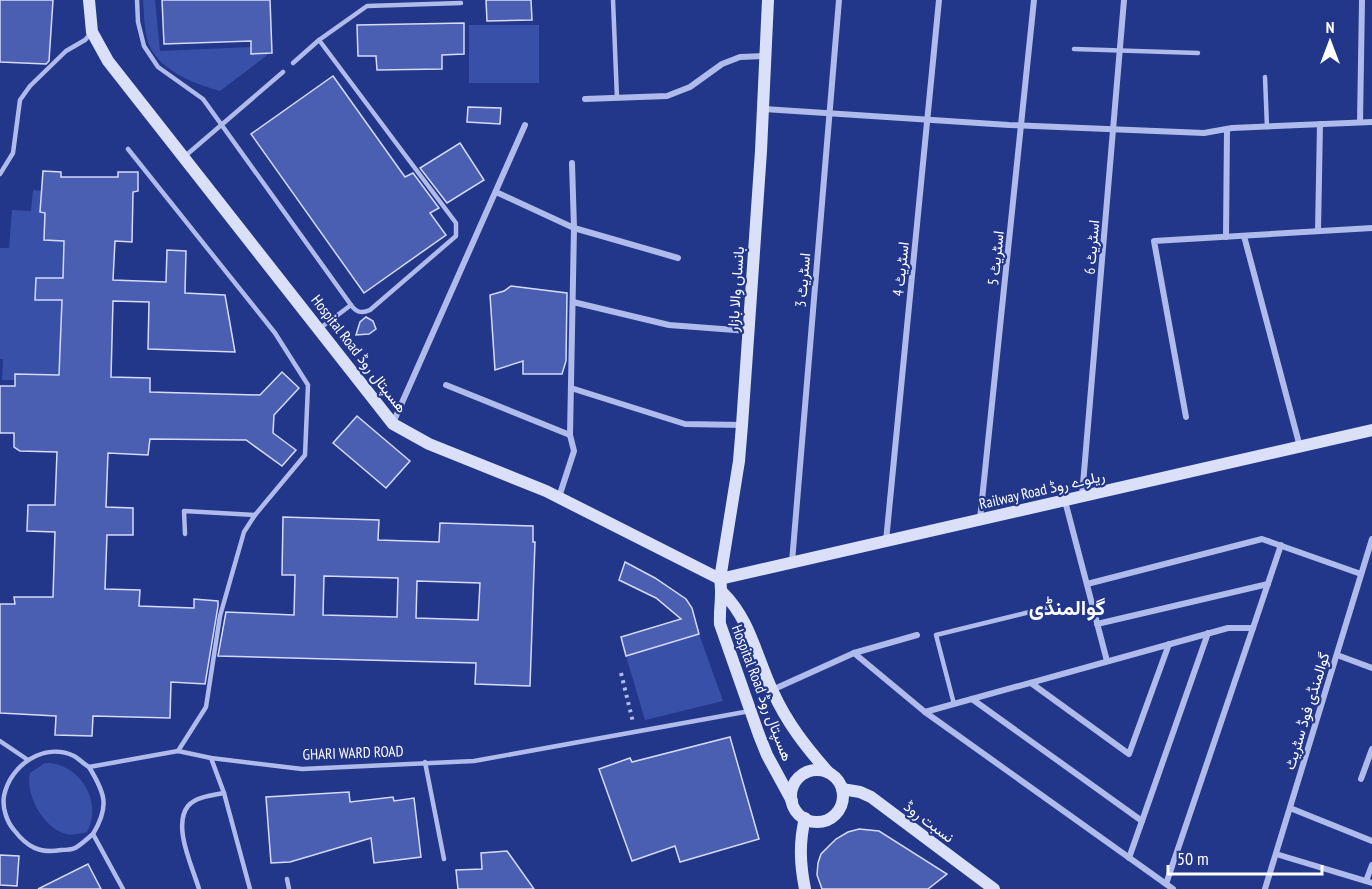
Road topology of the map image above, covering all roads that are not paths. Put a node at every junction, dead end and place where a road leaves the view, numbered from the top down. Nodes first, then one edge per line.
1 (89, 0) edge
2 (137, 0) edge
3 (613, 0) edge
4 (768, 0) edge
5 (839, 0) edge
6 (939, 0) edge
7 (1034, 0) edge
8 (1124, 0) edge
9 (1362, 0) edge
10 (462, 3) dead end
11 (92, 32) junction
12 (319, 40) junction
13 (1074, 49) dead end
14 (1120, 51) junction
15 (1198, 53) dead end
16 (765, 56) junction
17 (293, 63) dead end
18 (283, 72) dead end
19 (1265, 77) dead end
20 (616, 98) junction
21 (585, 99) dead end
22 (764, 109) junction
23 (828, 113) junction
24 (928, 120) junction
25 (1360, 122) junction
26 (1372, 123) edge
27 (1320, 124) junction
28 (221, 125) junction
29 (525, 125) dead end
30 (1022, 126) junction
31 (1267, 126) junction
32 (1114, 129) junction
33 (1227, 129) junction
34 (128, 149) dead end
35 (182, 159) junction
36 (572, 163) dead end
37 (0, 174) edge
38 (496, 192) junction
39 (574, 228) junction
40 (1372, 228) edge
41 (1318, 231) junction
42 (1244, 236) junction
43 (1226, 237) junction
44 (678, 258) dead end
45 (573, 302) junction
46 (351, 305) junction
47 (319, 329) junction
48 (748, 331) junction
49 (446, 385) dead end
50 (571, 388) junction
51 (1186, 417) dead end
52 (393, 424) junction
53 (742, 425) junction
54 (1372, 430) edge
55 (570, 435) junction
56 (1300, 447) junction
57 (1082, 496) junction
58 (559, 497) junction
59 (1065, 500) junction
60 (255, 515) junction
61 (980, 519) junction
62 (185, 534) dead end
63 (1372, 539) edge
64 (886, 541) junction
65 (1281, 546) junction
66 (792, 562) junction
67 (1361, 574) junction
68 (720, 579) junction
69 (1086, 584) junction
70 (1268, 584) junction
71 (723, 593) junction
72 (1050, 607) dead end
73 (1096, 624) junction
74 (1253, 628) junction
75 (1208, 633) junction
76 (917, 635) dead end
77 (1169, 645) junction
78 (854, 653) junction
79 (1337, 655) junction
80 (1107, 661) junction
81 (1372, 668) edge
82 (1031, 683) junction
83 (771, 690) junction
84 (972, 699) junction
85 (954, 704) junction
86 (750, 711) junction
87 (925, 712) junction
88 (0, 741) edge
89 (1372, 749) edge
90 (178, 751) junction
91 (211, 758) junction
92 (28, 760) junction
93 (425, 762) junction
94 (89, 767) junction
95 (828, 772) junction
96 (1361, 779) dead end
97 (842, 789) junction
98 (224, 793) junction
99 (792, 801) junction
100 (1290, 808) junction
101 (805, 818) junction
102 (1142, 821) junction
103 (93, 834) junction
104 (1372, 841) edge
105 (1276, 854) junction
106 (1129, 858) junction
107 (444, 859) dead end
108 (1372, 865) edge
109 (287, 879) dead end
110 (1369, 882) edge
111 (1166, 884) junction
112 (985, 887) edge
113 (123, 889) edge
114 (200, 889) edge
115 (250, 889) edge
116 (289, 889) edge
117 (805, 889) edge
118 (1173, 889) edge
119 (1265, 889) edge

1 - 11 main road, Hospital Road ھسپتال روڈ
2 - 28 lane
3 - 20 lane
4 - 16 main road, بانساں والا بازار
5 - 23 street, اسٹریٹ 3
6 - 24 street, اسٹریٹ 4
7 - 30 street, اسٹریٹ 5
8 - 14 street, اسٹریٹ 6
9 - 25 street
10 - 12 lane
11 - 35 main road, Hospital Road ھسپتال روڈ
11 - 37 lane
12 - 17 lane
12 - 46 lane
13 - 14 lane
14 - 15 lane
14 - 32 street, اسٹریٹ 6
16 - 20 street
16 - 22 main road, بانساں والا بازار
18 - 28 lane
19 - 31 lane
20 - 21 street
22 - 23 street
22 - 48 main road, بانساں والا بازار
23 - 24 street
23 - 66 street, اسٹریٹ 3
24 - 30 street
24 - 64 street, اسٹریٹ 4
25 - 26 street
25 - 27 street
27 - 31 street
27 - 41 street
28 - 35 lane
28 - 46 lane
29 - 38 street
30 - 32 street
30 - 61 street, اسٹریٹ 5
31 - 33 street
32 - 33 street
32 - 57 street, اسٹریٹ 6
33 - 43 street
34 - 60 lane
35 - 47 main road, Hospital Road ھسپتال روڈ
36 - 39 street
38 - 39 street
38 - 52 street
39 - 44 street
39 - 45 street
40 - 41 street
41 - 42 street
42 - 43 street
42 - 56 street
43 - 51 street
45 - 48 street
45 - 50 street
46 - 47 lane
47 - 52 main road, Hospital Road ھسپتال روڈ
48 - 53 main road, بانساں والا بازار
49 - 55 street
50 - 53 street
50 - 55 street
52 - 58 main road, Hospital Road ھسپتال روڈ
53 - 68 main road, بانساں والا بازار
54 - 56 main road, Railway Road ریلوے روڈ
55 - 58 street
56 - 57 main road, Railway Road ریلوے روڈ
57 - 59 main road, Railway Road ریلوے روڈ
58 - 68 main road, Hospital Road ھسپتال روڈ
59 - 61 main road, Railway Road ریلوے روڈ
59 - 69 street
60 - 62 lane
60 - 90 lane
61 - 64 main road, Railway Road ریلوے روڈ
63 - 67 street, گوالمنڈی فوڈ سٹریٹ
64 - 66 main road, Railway Road ریلوے روڈ
65 - 67 street
65 - 69 street
65 - 70 street
66 - 68 main road, Railway Road ریلوے روڈ
67 - 79 street, گوالمنڈی فوڈ سٹریٹ
68 - 71 main road, Hospital Road ھسپتال روڈ
69 - 73 street
70 - 73 street
70 - 74 street
71 - 83 main road, Hospital Road ھسپتال روڈ
71 - 86 main road, Hospital Road ھسپتال روڈ
72 - 85 lane
73 - 80 street
74 - 75 street
74 - 111 street
75 - 77 street
75 - 102 street
76 - 78 street
77 - 80 street
77 - 82 street
78 - 83 street
78 - 87 street
79 - 81 street
79 - 100 street, گوالمنڈی فوڈ سٹریٹ
80 - 82 street
82 - 84 street
83 - 95 main road, Hospital Road ھسپتال روڈ
84 - 85 street
84 - 102 street
85 - 87 street
86 - 93 lane, GHARI WARD ROAD
86 - 99 main road, Hospital Road ھسپتال روڈ
87 - 106 street
88 - 92 lane
89 - 96 street
90 - 91 lane, GHARI WARD ROAD
90 - 94 lane, GHARI WARD ROAD
91 - 93 lane, GHARI WARD ROAD
91 - 98 lane
92 - 94 lane
92 - 103 lane
93 - 107 lane
94 - 103 lane
95 - 97 main road
95 - 99 main road
97 - 101 main road
97 - 112 main road, نسبت روڈ
98 - 114 lane
98 - 115 lane
99 - 101 main road
100 - 104 street
100 - 105 street, گوالمنڈی فوڈ سٹریٹ
101 - 117 main road
102 - 106 street
103 - 113 lane
105 - 110 street
105 - 119 street, گوالمنڈی فوڈ سٹریٹ
106 - 111 street
108 - 110 street
109 - 116 lane
111 - 118 street

